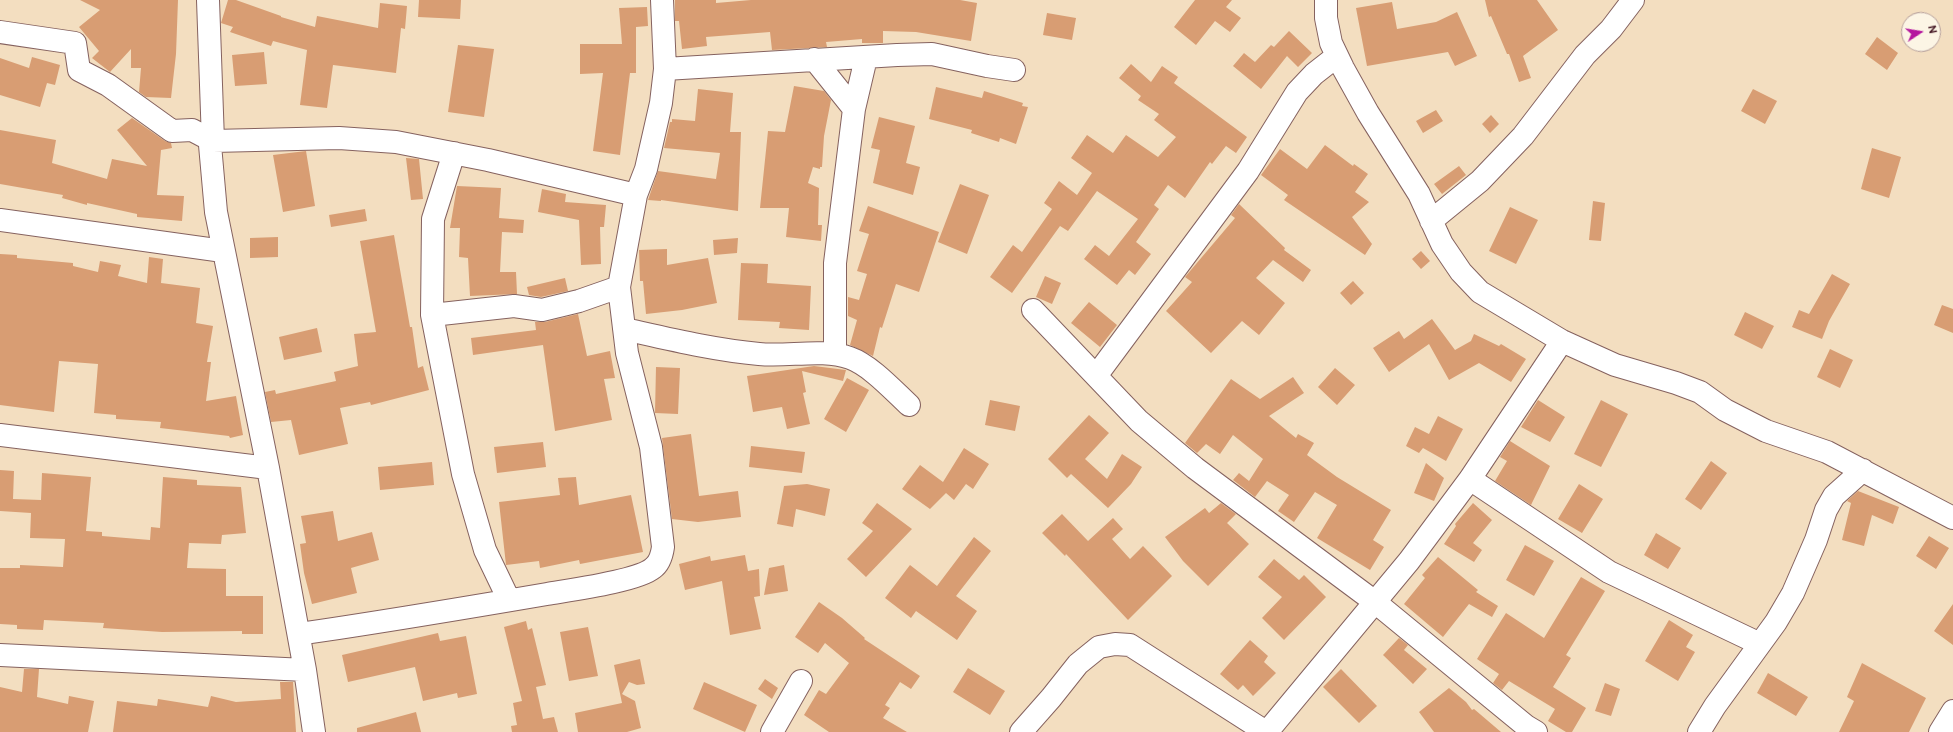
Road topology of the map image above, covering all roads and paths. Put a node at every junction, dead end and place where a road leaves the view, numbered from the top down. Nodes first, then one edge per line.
1 (208, 0) edge
2 (662, 0) edge
3 (1326, 0) edge
4 (1633, 0) edge
5 (0, 32) edge
6 (1337, 56) junction
7 (866, 58) junction
8 (814, 59) junction
9 (665, 69) junction
10 (1014, 70) dead end
11 (854, 110) junction
12 (213, 141) junction
13 (454, 154) junction
14 (636, 195) junction
15 (0, 220) edge
16 (1431, 221) junction
17 (223, 251) junction
18 (619, 286) junction
19 (1033, 310) dead end
20 (432, 315) junction
21 (624, 329) junction
22 (1562, 341) junction
23 (834, 353) junction
24 (1096, 376) junction
25 (909, 405) dead end
26 (0, 435) edge
27 (268, 468) junction
28 (1863, 470) junction
29 (1470, 479) junction
30 (1953, 518) edge
31 (508, 600) junction
32 (1375, 602) junction
33 (299, 634) junction
34 (1760, 644) junction
35 (0, 655) edge
36 (305, 670) junction
37 (801, 682) dead end
38 (1953, 711) edge
39 (314, 732) edge
40 (772, 732) edge
41 (1021, 732) edge
42 (1267, 732) edge
43 (1536, 732) edge
44 (1699, 732) edge
45 (1940, 732) edge

1 - 12 street
2 - 9 street
3 - 6 street
4 - 16 street
5 - 12 street
6 - 16 street
6 - 24 street
7 - 8 street
7 - 10 street
7 - 11 street
8 - 9 street
8 - 11 street
9 - 14 street
11 - 23 street
12 - 13 street
12 - 17 street
13 - 14 street
13 - 20 street
14 - 18 street
15 - 17 street
16 - 22 street
17 - 27 street
18 - 20 street
18 - 21 street
19 - 24 street
20 - 31 street
21 - 23 street
21 - 31 street
22 - 28 street
22 - 29 street
23 - 25 street
24 - 32 street
26 - 27 street
27 - 33 street
28 - 30 street
28 - 34 street
29 - 32 street
29 - 34 street
31 - 33 street
32 - 42 street
32 - 43 street
33 - 36 street
34 - 44 street
35 - 36 street
36 - 39 street
37 - 40 street
38 - 45 street
41 - 42 street

